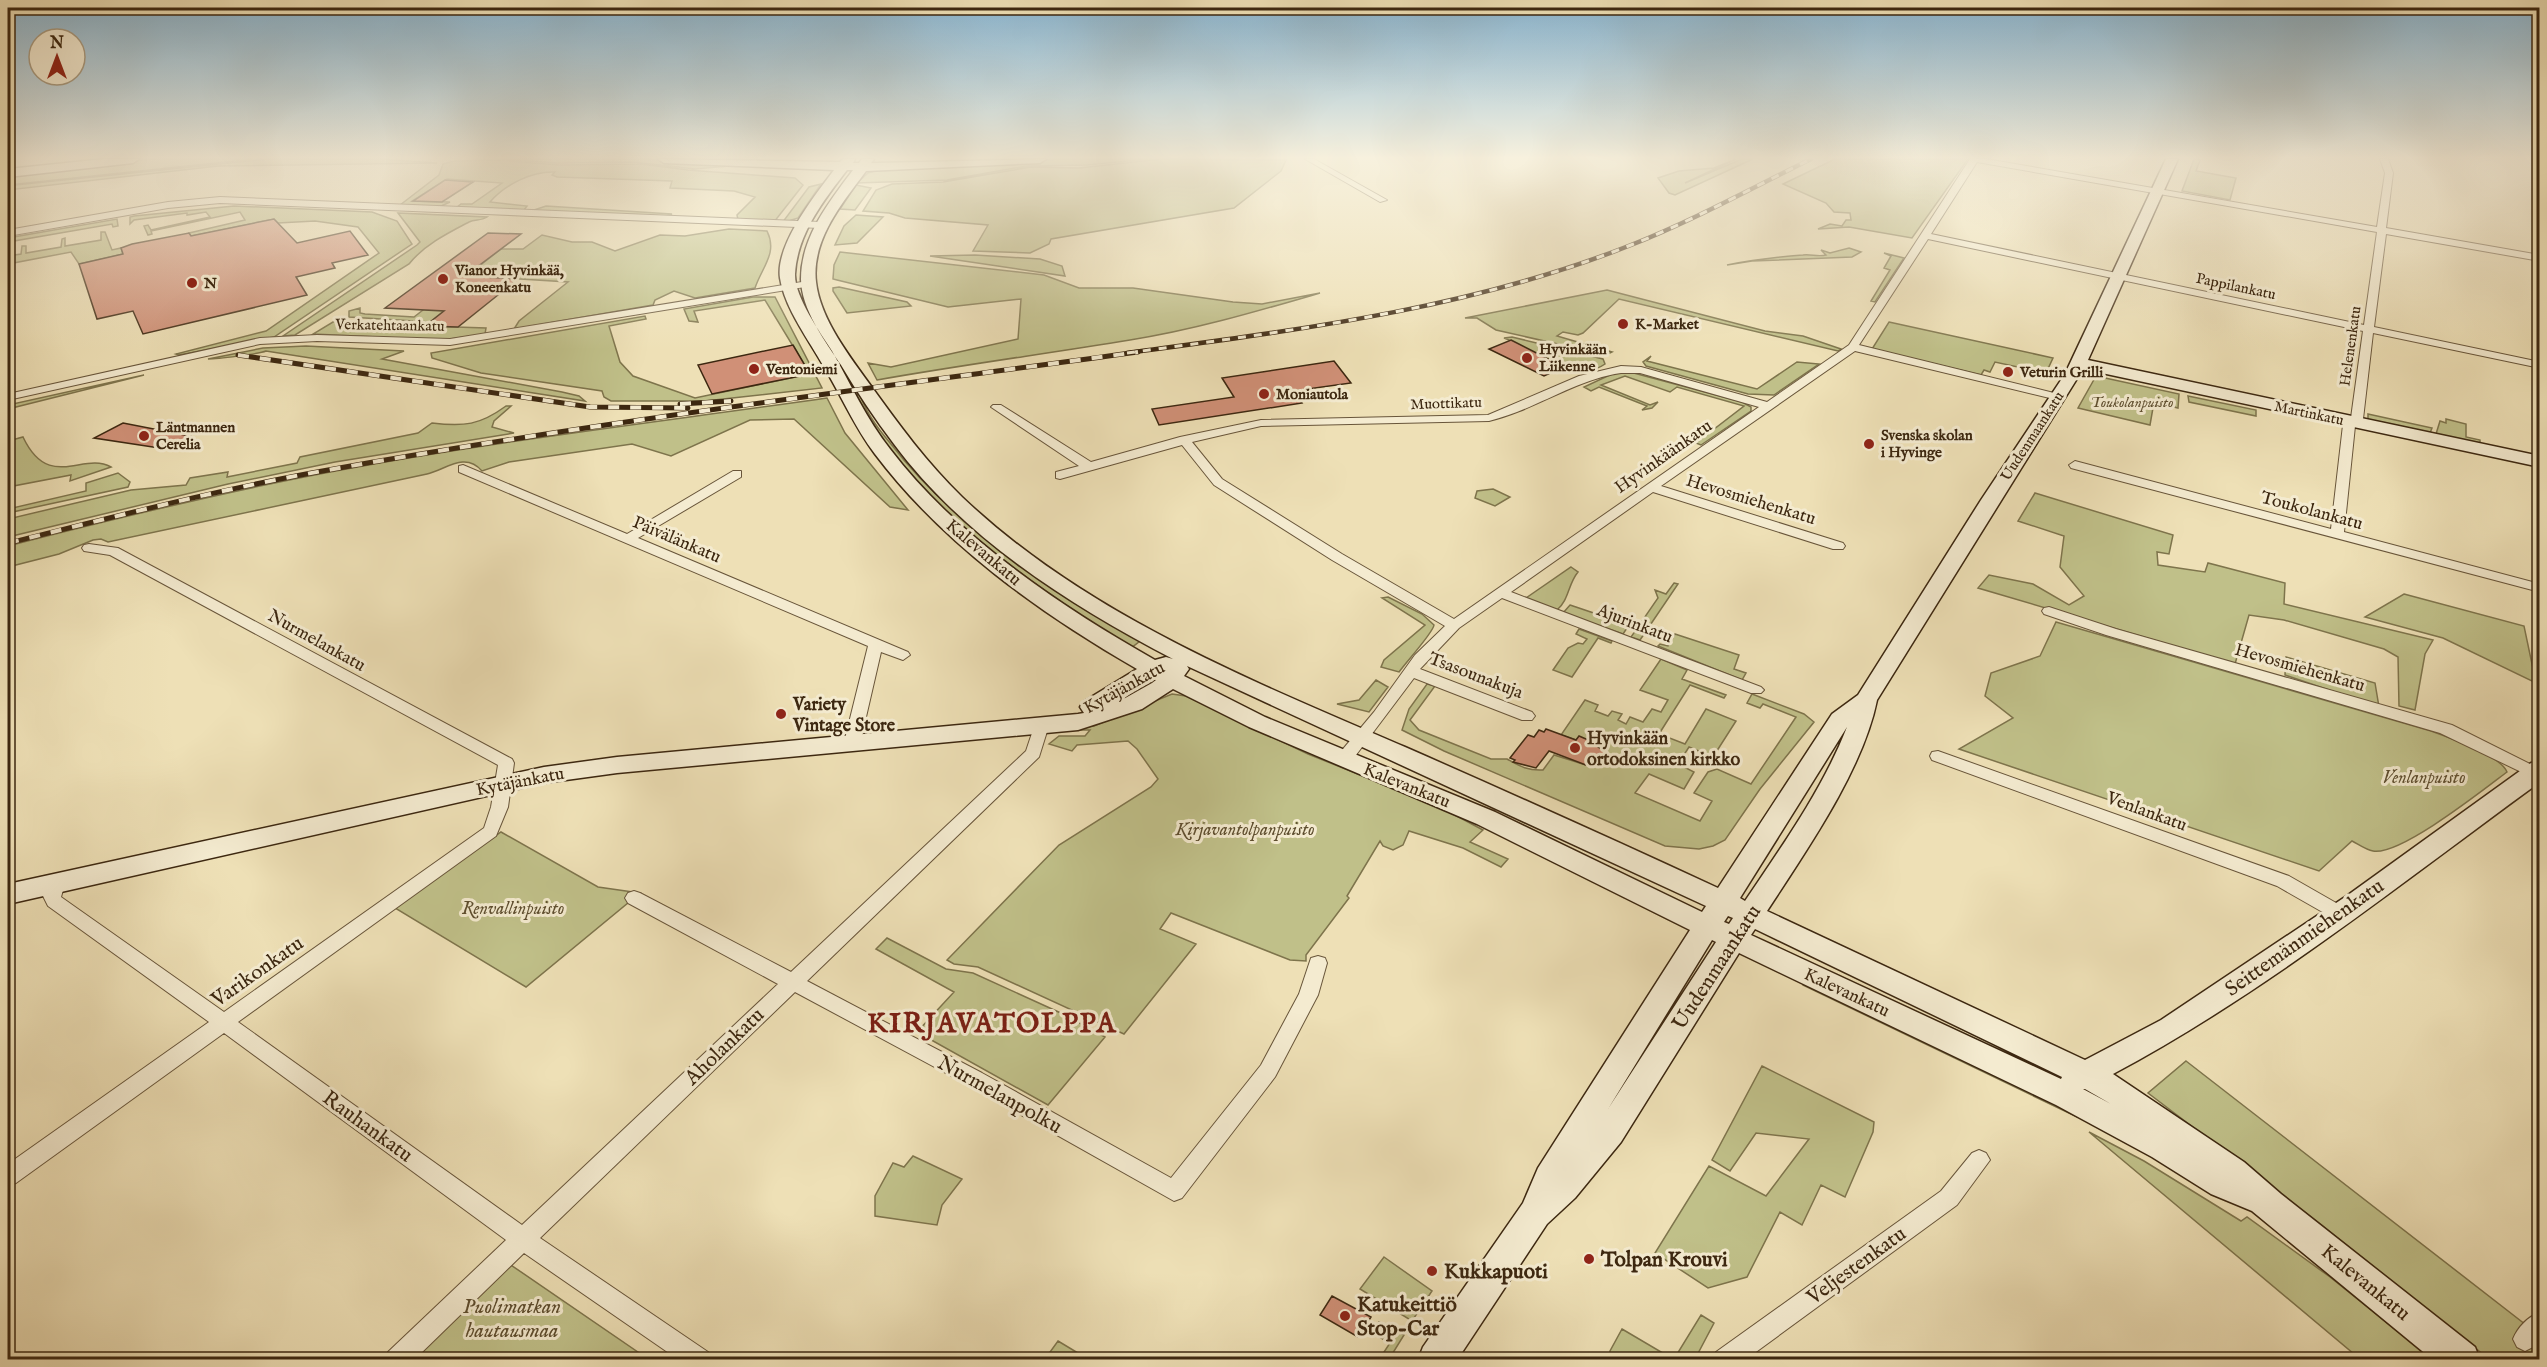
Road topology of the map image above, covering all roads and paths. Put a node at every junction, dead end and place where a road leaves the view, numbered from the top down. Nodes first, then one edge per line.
1 (65, 223) edge
2 (738, 223) edge
3 (813, 223) edge
4 (1934, 223) edge
5 (2143, 223) edge
6 (2334, 223) edge
7 (2382, 223) edge
8 (811, 226) junction
9 (2381, 231) junction
10 (8, 232) edge
11 (1926, 236) junction
12 (2540, 258) edge
13 (2118, 277) junction
14 (799, 285) junction
15 (2369, 329) junction
16 (1853, 347) junction
17 (2078, 363) junction
18 (2540, 365) edge
19 (8, 397) edge
20 (2058, 397) junction
21 (1768, 406) junction
22 (997, 407) dead end
23 (2353, 422) junction
24 (1184, 440) junction
25 (2540, 462) edge
26 (2075, 465) dead end
27 (1088, 466) junction
28 (463, 469) dead end
29 (737, 474) dead end
30 (1060, 475) dead end
31 (1653, 488) junction
32 (2337, 535) junction
33 (627, 539) junction
34 (1838, 546) dead end
35 (89, 548) dead end
36 (2540, 588) edge
37 (1501, 593) junction
38 (2049, 611) dead end
39 (1454, 625) junction
40 (876, 644) junction
41 (903, 655) dead end
42 (1184, 657) junction
43 (1410, 671) junction
44 (1163, 674) junction
45 (1756, 690) dead end
46 (1866, 700) junction
47 (1527, 716) dead end
48 (1041, 725) junction
49 (1361, 738) junction
50 (852, 743) junction
51 (1938, 756) dead end
52 (1344, 759) junction
53 (2538, 773) edge
54 (504, 783) junction
55 (56, 883) junction
56 (8, 894) edge
57 (634, 898) dead end
58 (2339, 912) junction
59 (1716, 915) junction
60 (1750, 915) junction
61 (1734, 939) junction
62 (1318, 963) dead end
63 (792, 981) junction
64 (222, 1024) junction
65 (2076, 1085) junction
66 (1979, 1160) dead end
67 (8, 1176) edge
68 (1535, 1213) junction
69 (522, 1239) junction
70 (396, 1359) edge
71 (700, 1359) edge
72 (1436, 1359) edge
73 (1724, 1359) edge
74 (2462, 1359) edge

1 - 10 street
2 - 8 street
3 - 8 main road, Kalevankatu
4 - 11 street, Hyvinkäänkatu
5 - 13 main road, Uudenmaankatu
6 - 9 street
7 - 9 street, Helenenkatu
8 - 14 main road, Kalevankatu
9 - 12 street
9 - 15 street, Helenenkatu
11 - 13 street, Pappilankatu
11 - 16 street, Hyvinkäänkatu
13 - 15 street, Pappilankatu
13 - 17 main road, Uudenmaankatu
14 - 19 street, Verkatehtaankatu
14 - 42 main road, Kalevankatu
14 - 44 main road, Kalevankatu
15 - 18 street, Pappilankatu
15 - 23 street, Helenenkatu
16 - 20 street
16 - 21 street, Hyvinkäänkatu
17 - 20 main road, Uudenmaankatu
17 - 23 main road, Martinkatu
20 - 46 main road, Uudenmaankatu
21 - 24 street, Muottikatu
21 - 31 street, Hyvinkäänkatu
22 - 27 street
23 - 25 main road, Martinkatu
23 - 32 street, Helenenkatu
24 - 27 street, Muottikatu
24 - 39 street
26 - 32 street, Toukolankatu
27 - 30 street, Muottikatu
28 - 33 street, Päivälänkatu
29 - 33 street
31 - 34 street, Hevosmiehenkatu
31 - 37 street, Hyvinkäänkatu
32 - 36 street, Toukolankatu
33 - 40 street, Päivälänkatu
35 - 54 street, Nurmelankatu
37 - 39 street, Hyvinkäänkatu
37 - 45 street, Ajurinkatu
38 - 53 street, Hevosmiehenkatu
39 - 43 street, Hyvinkäänkatu
40 - 41 street, Päivälänkatu
40 - 50 street
42 - 44 main road, Kytäjänkatu
42 - 49 main road, Kalevankatu
43 - 47 street, Tsasounakuja
43 - 49 street, Hyvinkäänkatu
44 - 48 main road, Kytäjänkatu
44 - 52 main road, Kalevankatu
46 - 59 main road, Uudenmaankatu
46 - 60 main road, Uudenmaankatu
48 - 50 main road, Kytäjänkatu
48 - 63 street, Aholankatu
49 - 52 street, Hyvinkäänkatu
49 - 59 main road, Kalevankatu
50 - 54 main road, Kytäjänkatu
51 - 58 street, Venlankatu
52 - 59 main road, Kalevankatu
53 - 58 main road, Seittemänmiehenkatu
54 - 55 main road, Kytäjänkatu
54 - 64 street, Varikonkatu
55 - 56 main road, Kytäjänkatu
55 - 64 street, Rauhankatu
57 - 63 street, Nurmelanpolku
58 - 65 main road, Seittemänmiehenkatu
59 - 60 main road, Kalevankatu
59 - 61 main road, Kalevankatu
59 - 68 main road, Uudenmaankatu
60 - 61 main road, Uudenmaankatu
60 - 65 main road, Kalevankatu
61 - 65 main road, Kalevankatu
61 - 68 main road, Uudenmaankatu
62 - 63 street, Nurmelanpolku
63 - 69 street, Aholankatu
64 - 67 street, Varikonkatu
64 - 69 street, Rauhankatu
65 - 74 main road, Kalevankatu
66 - 73 street, Veljestenkatu
68 - 72 main road, Uudenmaankatu
69 - 70 street, Aholankatu
69 - 71 street, Rauhankatu

